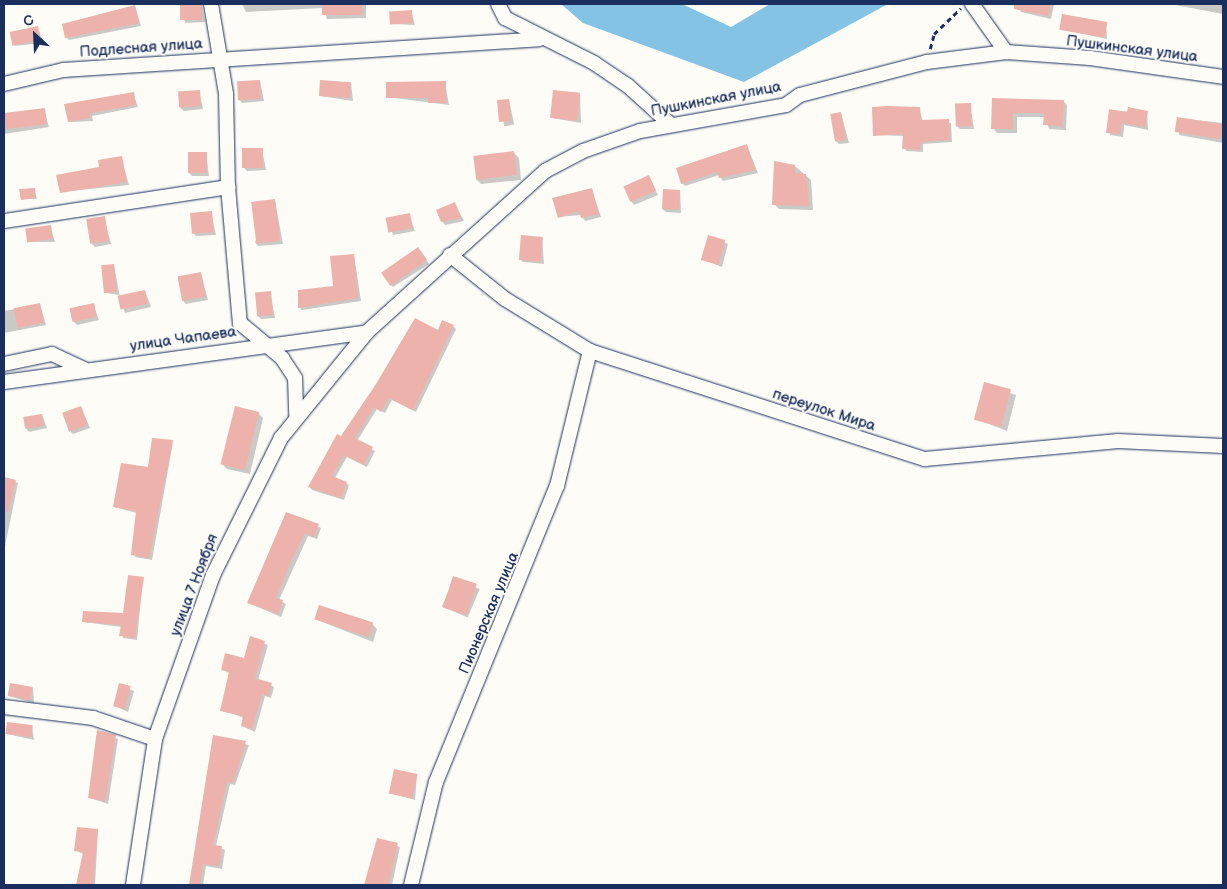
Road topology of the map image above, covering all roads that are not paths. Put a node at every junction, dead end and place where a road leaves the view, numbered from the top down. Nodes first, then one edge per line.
1 (211, 4) edge
2 (498, 4) edge
3 (972, 4) edge
4 (539, 38) junction
5 (1006, 52) junction
6 (222, 58) junction
7 (1223, 77) edge
8 (4, 84) edge
9 (670, 124) junction
10 (228, 187) junction
11 (4, 221) edge
12 (450, 255) junction
13 (367, 332) junction
14 (261, 345) junction
15 (590, 351) junction
16 (4, 364) edge
17 (84, 369) junction
18 (4, 382) edge
19 (296, 415) junction
20 (1223, 446) edge
21 (4, 706) edge
22 (155, 739) junction
23 (133, 885) edge
24 (411, 885) edge

1 - 6 street
2 - 4 street
3 - 5 street
4 - 6 street, Подлесная улица
4 - 9 street
5 - 7 street, Пушкинская улица
5 - 9 street, Пушкинская улица
6 - 8 street, Подлесная улица
6 - 10 street
9 - 12 street, Пушкинская улица
10 - 11 street
10 - 14 street
12 - 13 street, Пушкинская улица
12 - 15 street, переулок Мира
13 - 14 street, улица Чапаева
13 - 19 street, улица 7 Ноября
14 - 17 street, улица Чапаева
14 - 19 street
15 - 20 street, переулок Мира
15 - 24 street, Пионерская улица
16 - 17 street
17 - 18 street, улица Чапаева
19 - 22 street, улица 7 Ноября
21 - 22 street
22 - 23 street, улица 7 Ноября

